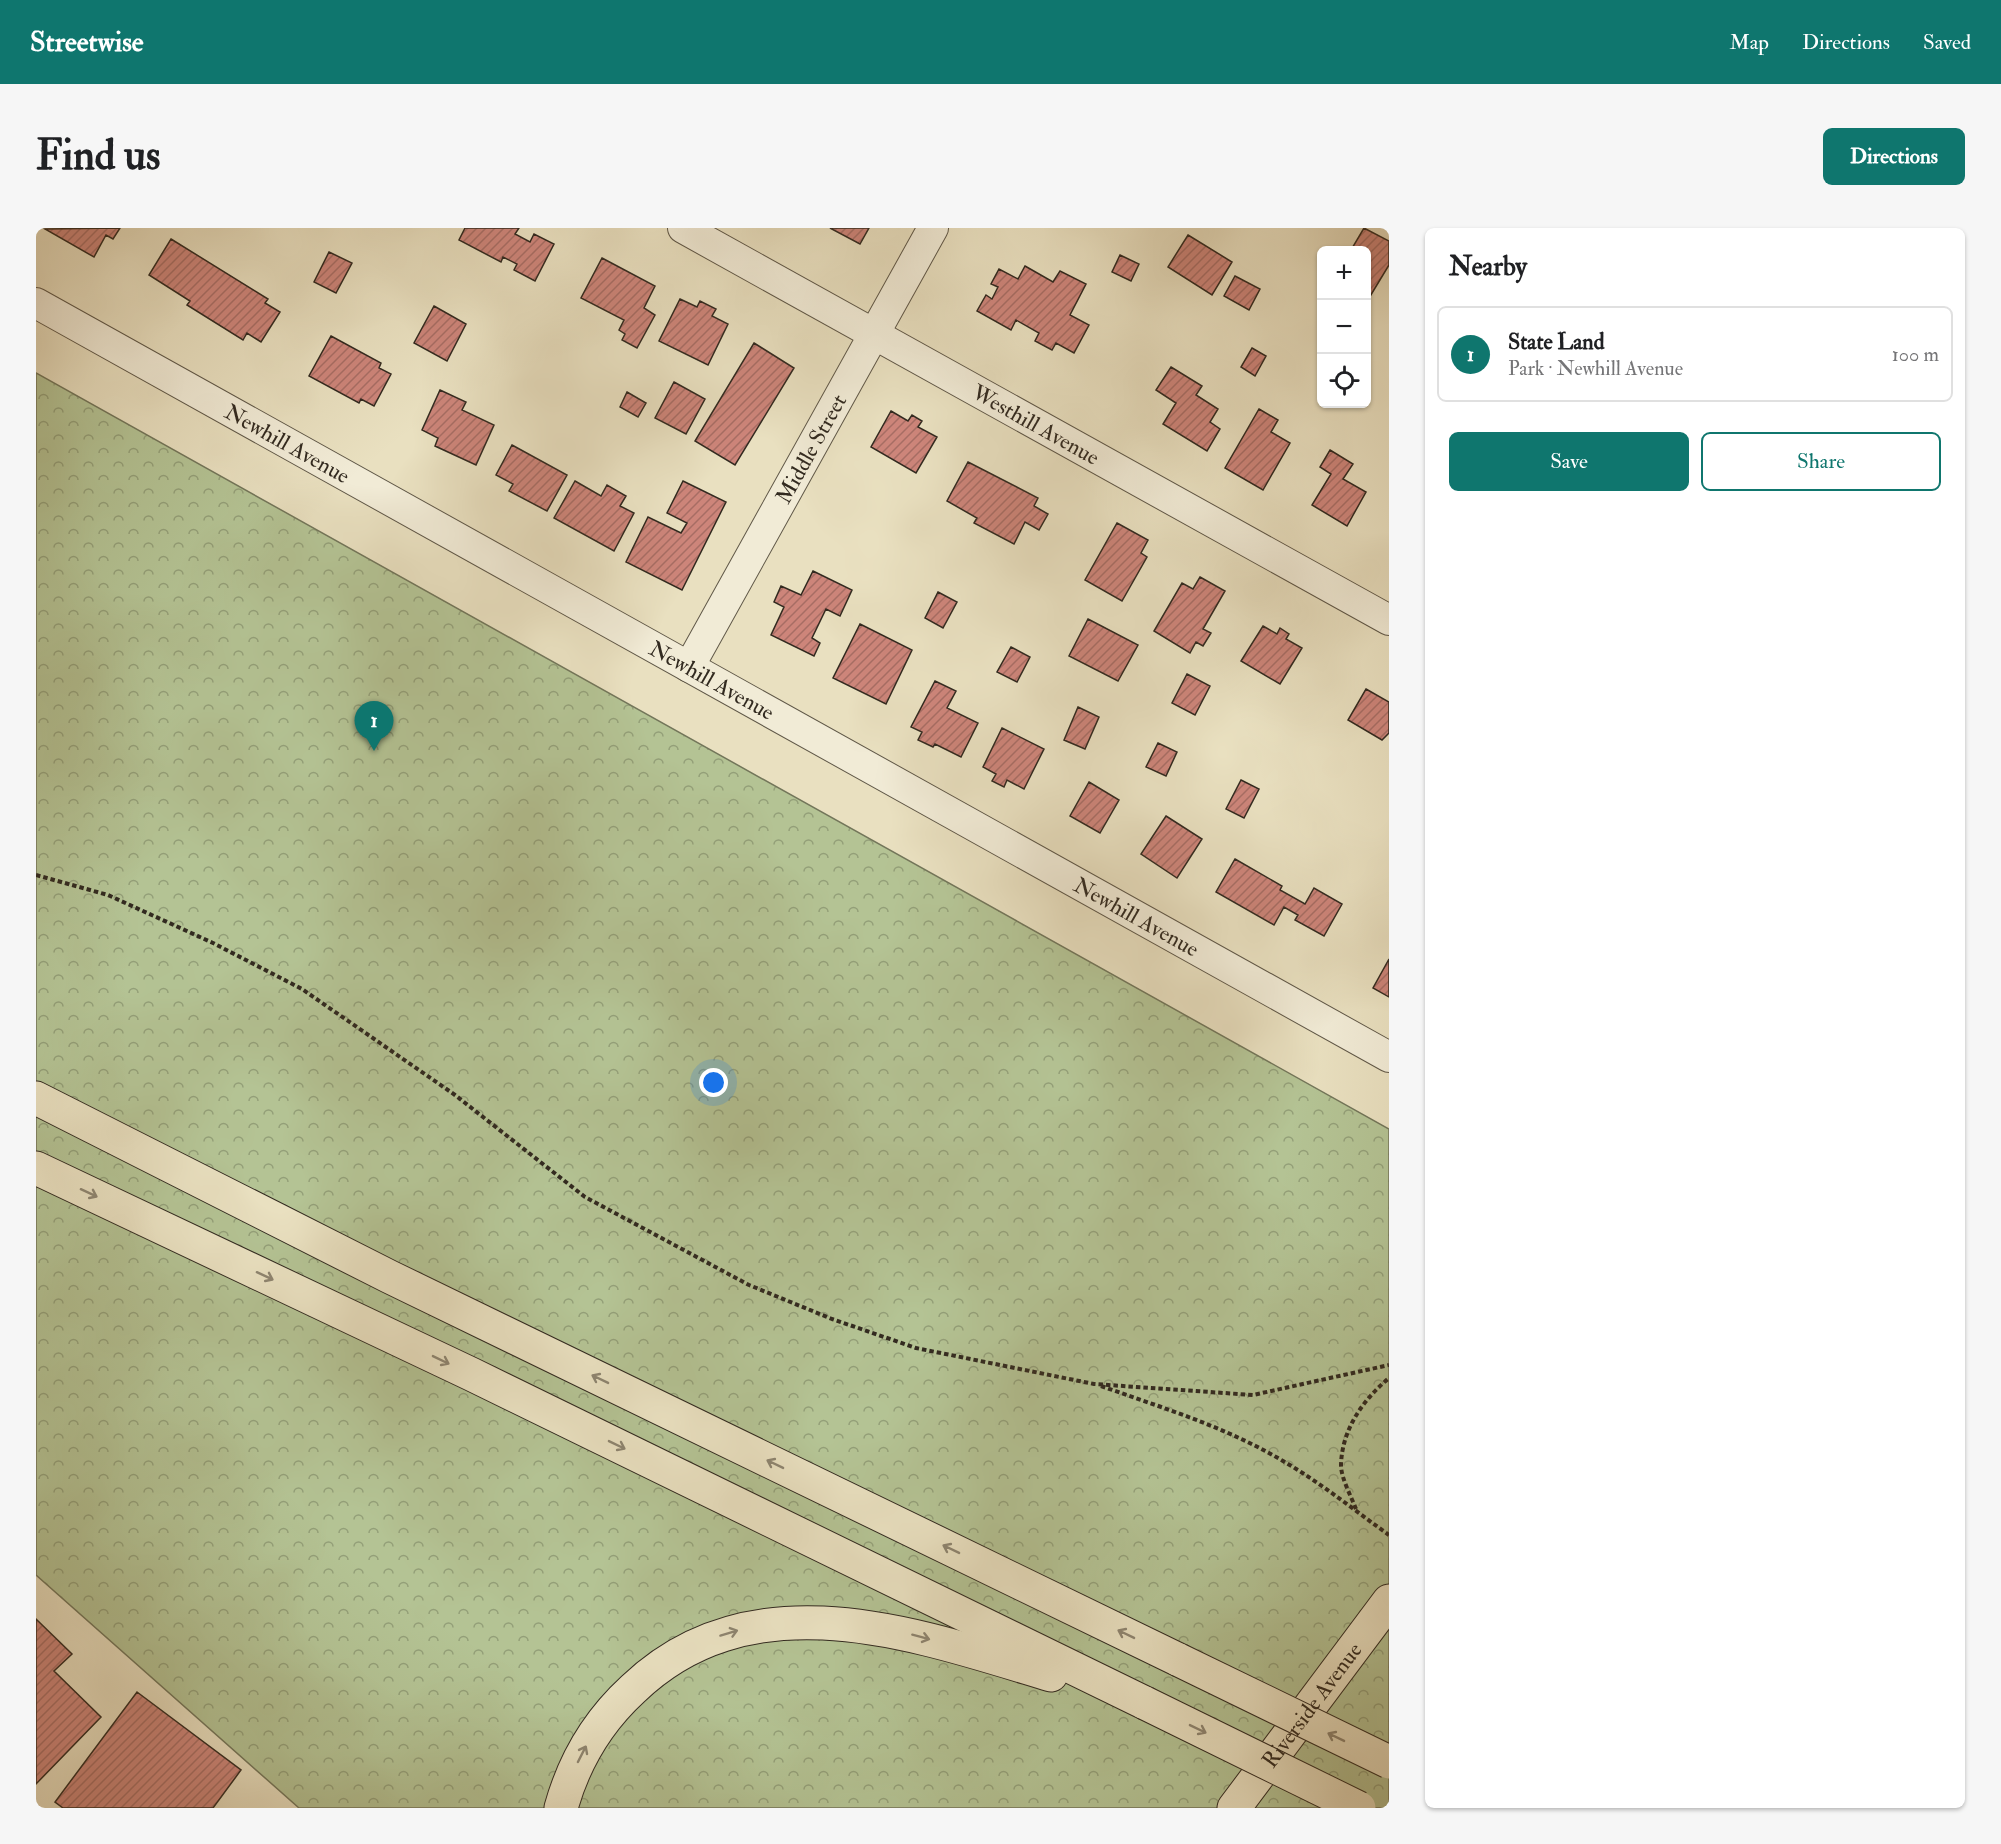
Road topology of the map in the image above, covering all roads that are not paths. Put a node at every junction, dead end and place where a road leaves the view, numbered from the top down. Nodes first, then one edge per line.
1 (683, 228) edge
2 (933, 228) edge
3 (36, 303) edge
4 (876, 335) junction
5 (1389, 620) edge
6 (689, 667) junction
7 (1389, 1057) edge
8 (36, 1098) edge
9 (36, 1168) edge
10 (1386, 1610) edge
11 (1145, 1703) junction
12 (1389, 1762) edge
13 (561, 1808) edge
14 (1234, 1808) edge
15 (1359, 1808) edge

1 - 4 street, Westhill Avenue
2 - 4 street, Middle Street
3 - 6 street, Newhill Avenue
4 - 5 street, Westhill Avenue
4 - 6 street, Middle Street
6 - 7 street, Newhill Avenue
12 -> 8 main road, bridge
9 -> 11 main road
10 - 14 main road, Riverside Avenue
13 -> 11 main road
11 -> 15 main road, bridge

